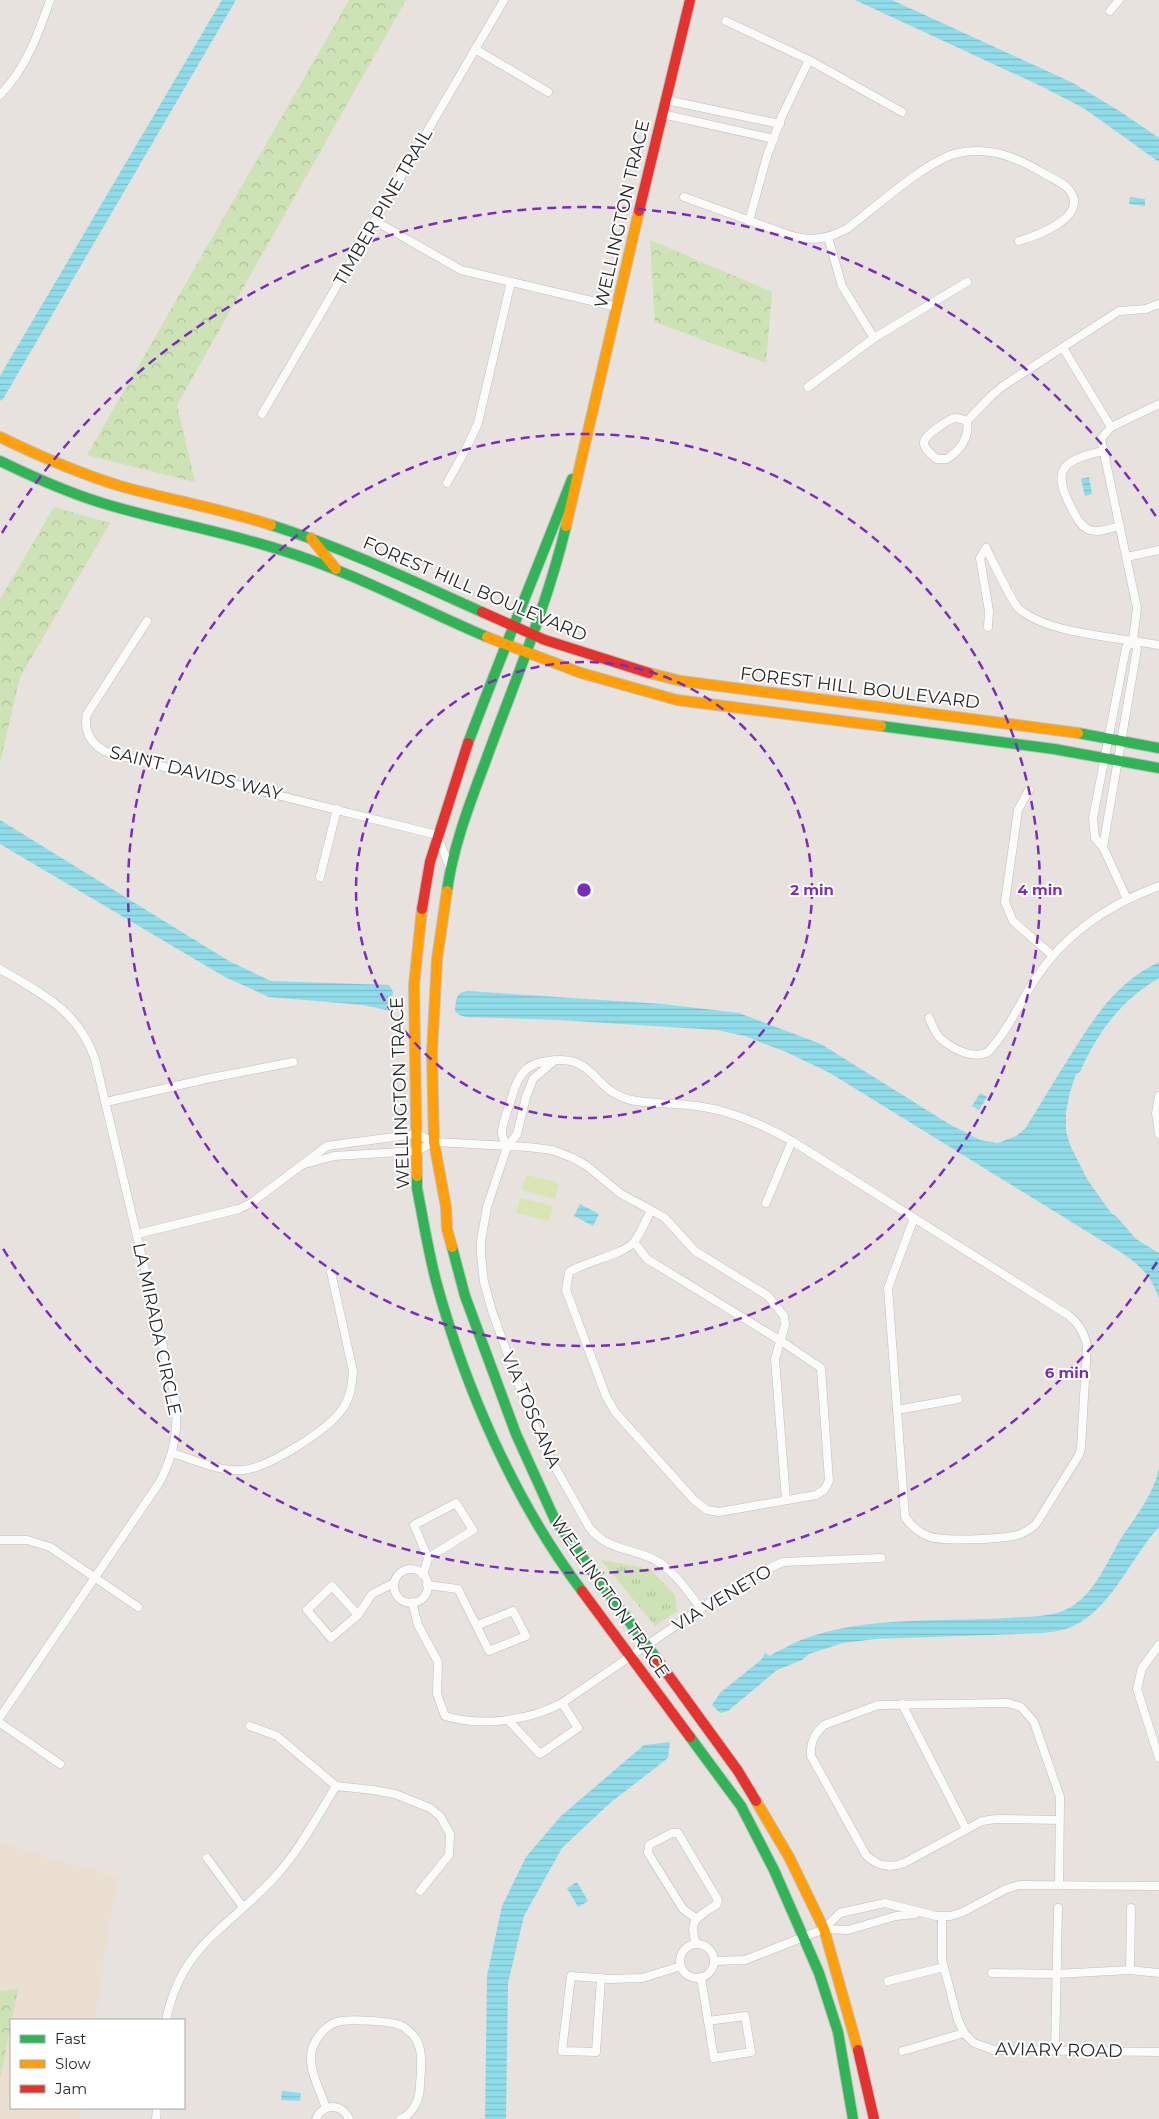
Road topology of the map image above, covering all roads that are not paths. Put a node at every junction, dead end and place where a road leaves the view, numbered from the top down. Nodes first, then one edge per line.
1 (50, 0) edge
2 (504, 0) edge
3 (690, 0) edge
4 (1119, 0) edge
5 (1110, 11) dead end
6 (726, 21) dead end
7 (475, 49) junction
8 (809, 60) junction
9 (548, 92) dead end
10 (0, 94) edge
11 (666, 100) junction
12 (902, 112) dead end
13 (662, 114) junction
14 (780, 124) junction
15 (774, 140) junction
16 (684, 198) dead end
17 (374, 221) junction
18 (749, 221) junction
19 (828, 237) junction
20 (1018, 241) dead end
21 (511, 282) junction
22 (967, 282) dead end
23 (1159, 304) edge
24 (617, 307) junction
25 (874, 338) junction
26 (1062, 348) junction
27 (808, 387) dead end
28 (1159, 404) edge
29 (262, 414) dead end
30 (970, 418) junction
31 (1111, 427) junction
32 (588, 436) junction
33 (0, 437) edge
34 (1103, 451) junction
35 (0, 461) edge
36 (446, 483) dead end
37 (1120, 526) junction
38 (310, 537) junction
39 (1159, 550) edge
40 (1127, 557) junction
41 (337, 570) junction
42 (147, 621) dead end
43 (513, 626) junction
44 (988, 627) dead end
45 (532, 635) junction
46 (1133, 640) junction
47 (505, 645) junction
48 (1159, 646) edge
49 (525, 654) junction
50 (1108, 738) junction
51 (1120, 740) junction
52 (1159, 748) edge
53 (1104, 757) junction
54 (1117, 759) junction
55 (1159, 768) edge
56 (1029, 790) dead end
57 (337, 809) junction
58 (437, 835) junction
59 (1103, 847) junction
60 (450, 868) junction
61 (320, 877) dead end
62 (1159, 886) edge
63 (1127, 899) junction
64 (1053, 956) junction
65 (0, 969) edge
66 (929, 1018) dead end
67 (556, 1059) junction
68 (293, 1062) dead end
69 (1159, 1096) edge
70 (106, 1102) junction
71 (416, 1134) junction
72 (1159, 1134) edge
73 (792, 1141) junction
74 (434, 1142) junction
75 (507, 1147) junction
76 (417, 1151) junction
77 (300, 1166) junction
78 (766, 1203) dead end
79 (651, 1210) junction
80 (914, 1218) junction
81 (137, 1234) junction
82 (634, 1242) junction
83 (331, 1272) dead end
84 (781, 1341) junction
85 (958, 1400) dead end
86 (897, 1410) junction
87 (172, 1453) junction
88 (786, 1500) junction
89 (0, 1540) edge
90 (428, 1558) junction
91 (881, 1558) dead end
92 (423, 1575) junction
93 (95, 1577) junction
94 (394, 1584) junction
95 (427, 1586) junction
96 (412, 1602) junction
97 (138, 1607) dead end
98 (701, 1609) junction
99 (358, 1615) junction
100 (478, 1625) junction
101 (647, 1645) junction
102 (1159, 1645) edge
103 (630, 1656) junction
104 (562, 1703) junction
105 (902, 1704) junction
106 (0, 1716) edge
107 (508, 1720) junction
108 (0, 1723) edge
109 (250, 1726) dead end
110 (1159, 1758) edge
111 (60, 1764) dead end
112 (336, 1786) junction
113 (1060, 1820) junction
114 (966, 1829) junction
115 (207, 1858) dead end
116 (1059, 1884) junction
117 (1159, 1886) edge
118 (420, 1890) dead end
119 (243, 1908) junction
120 (1058, 1908) dead end
121 (1131, 1908) dead end
122 (922, 1913) junction
123 (942, 1917) junction
124 (697, 1919) junction
125 (824, 1929) junction
126 (803, 1936) junction
127 (696, 1944) junction
128 (714, 1961) junction
129 (681, 1966) junction
130 (944, 1967) junction
131 (1130, 1970) junction
132 (992, 1973) dead end
133 (1159, 1973) edge
134 (1056, 1974) junction
135 (701, 1977) junction
136 (601, 1978) junction
137 (888, 1981) dead end
138 (166, 2019) edge
139 (708, 2021) junction
140 (964, 2033) junction
141 (903, 2051) dead end
142 (1055, 2051) junction
143 (1159, 2052) edge
144 (326, 2108) junction
145 (316, 2119) edge
146 (349, 2119) edge
147 (400, 2119) edge
148 (853, 2119) edge
149 (874, 2119) edge

1 - 10 street
2 - 7 street, TIMBER PINE TRAIL
3 - 11 street, WELLINGTON TRACE
4 - 5 street
6 - 8 street
7 - 9 street
7 - 17 street, TIMBER PINE TRAIL
8 - 12 street
8 - 14 street
11 - 13 street, WELLINGTON TRACE
11 - 14 street
13 - 15 street
13 - 24 street, WELLINGTON TRACE
14 - 15 street
15 - 18 street
16 - 18 street
17 - 21 street
17 - 29 street, TIMBER PINE TRAIL
18 - 19 street
19 - 20 street
19 - 25 street
21 - 24 street
21 - 36 street
22 - 25 street
23 - 26 street
24 - 32 street, WELLINGTON TRACE
25 - 27 street
26 - 30 street
26 - 31 street
28 - 31 street
30 - 30 street
31 - 34 street
32 - 43 street, WELLINGTON TRACE
32 - 45 street, WELLINGTON TRACE
33 - 38 street, FOREST HILL BOULEVARD
34 - 37 street
34 - 37 street
35 - 41 street, FOREST HILL BOULEVARD
37 - 40 street
38 - 41 street
38 - 43 street, FOREST HILL BOULEVARD
39 - 40 street
40 - 46 street
41 - 47 street, FOREST HILL BOULEVARD
42 - 57 street, SAINT DAVIDS WAY
43 - 45 street, FOREST HILL BOULEVARD
43 - 47 street, WELLINGTON TRACE
44 - 46 street
45 - 49 street, WELLINGTON TRACE
45 - 50 street, FOREST HILL BOULEVARD
46 - 48 street
46 - 50 street
46 - 51 street
47 - 49 street, FOREST HILL BOULEVARD
47 - 58 street, WELLINGTON TRACE
49 - 53 street, FOREST HILL BOULEVARD
49 - 60 street, WELLINGTON TRACE
50 - 51 street, FOREST HILL BOULEVARD
50 - 53 street
51 - 52 street, FOREST HILL BOULEVARD
51 - 54 street
53 - 54 street, FOREST HILL BOULEVARD
53 - 59 street
54 - 55 street, FOREST HILL BOULEVARD
54 - 59 street
56 - 64 street
57 - 58 street, SAINT DAVIDS WAY
57 - 61 street
58 - 60 street
58 - 71 street, WELLINGTON TRACE
59 - 63 street
60 - 74 street, WELLINGTON TRACE
62 - 63 street
63 - 64 street
64 - 66 street
65 - 70 street, LA MIRADA CIRCLE
67 - 73 street
67 - 75 street
67 - 75 street
68 - 70 street
69 - 72 street
70 - 81 street, LA MIRADA CIRCLE
71 - 74 street
71 - 76 street, WELLINGTON TRACE
71 - 77 street
73 - 78 street
73 - 80 street
74 - 75 street
74 - 76 street
74 - 101 street, WELLINGTON TRACE
75 - 79 street
75 - 98 street, VIA TOSCANA
76 - 77 street
76 - 103 street, WELLINGTON TRACE
77 - 81 street
79 - 82 street
79 - 84 street
80 - 86 street
80 - 86 street
81 - 87 street, LA MIRADA CIRCLE
82 - 84 street
82 - 88 street
83 - 87 street
84 - 88 street
84 - 88 street
85 - 86 street
87 - 93 street, LA MIRADA CIRCLE
89 - 93 street
90 - 90 street
90 - 92 street
91 - 98 street, VIA VENETO
92 - 94 street
92 - 95 street
93 - 97 street
93 - 106 street, LA MIRADA CIRCLE
94 - 96 street
94 - 99 street
95 - 96 street
95 - 100 street
96 - 107 street, VIA VENETO
98 - 101 street, VIA VENETO
99 - 99 street
100 - 100 street
101 - 103 street, VIA VENETO
101 - 125 street, WELLINGTON TRACE
102 - 110 street
103 - 104 street, VIA VENETO
103 - 126 street, WELLINGTON TRACE
104 - 107 street, VIA VENETO
104 - 107 street
105 - 113 street
105 - 114 street
105 - 114 street
108 - 111 street
109 - 112 street
112 - 118 street
112 - 119 street
113 - 114 street
113 - 116 street
115 - 119 street
116 - 117 street
116 - 123 street
119 - 138 street
120 - 134 street
121 - 131 street
122 - 123 street
122 - 125 street
122 - 125 street
123 - 130 street
124 - 124 street
124 - 127 street
125 - 126 street
125 - 149 street, WELLINGTON TRACE
126 - 128 street
126 - 148 street, WELLINGTON TRACE
127 - 128 street
127 - 129 street
128 - 135 street
129 - 135 street
129 - 136 street
130 - 137 street
130 - 140 street
131 - 133 street
131 - 134 street
132 - 134 street
134 - 142 street
135 - 139 street
136 - 136 street
139 - 139 street
140 - 141 street
140 - 142 street, AVIARY ROAD
142 - 143 street, AVIARY ROAD
144 - 145 street
144 - 146 street
144 - 147 street

